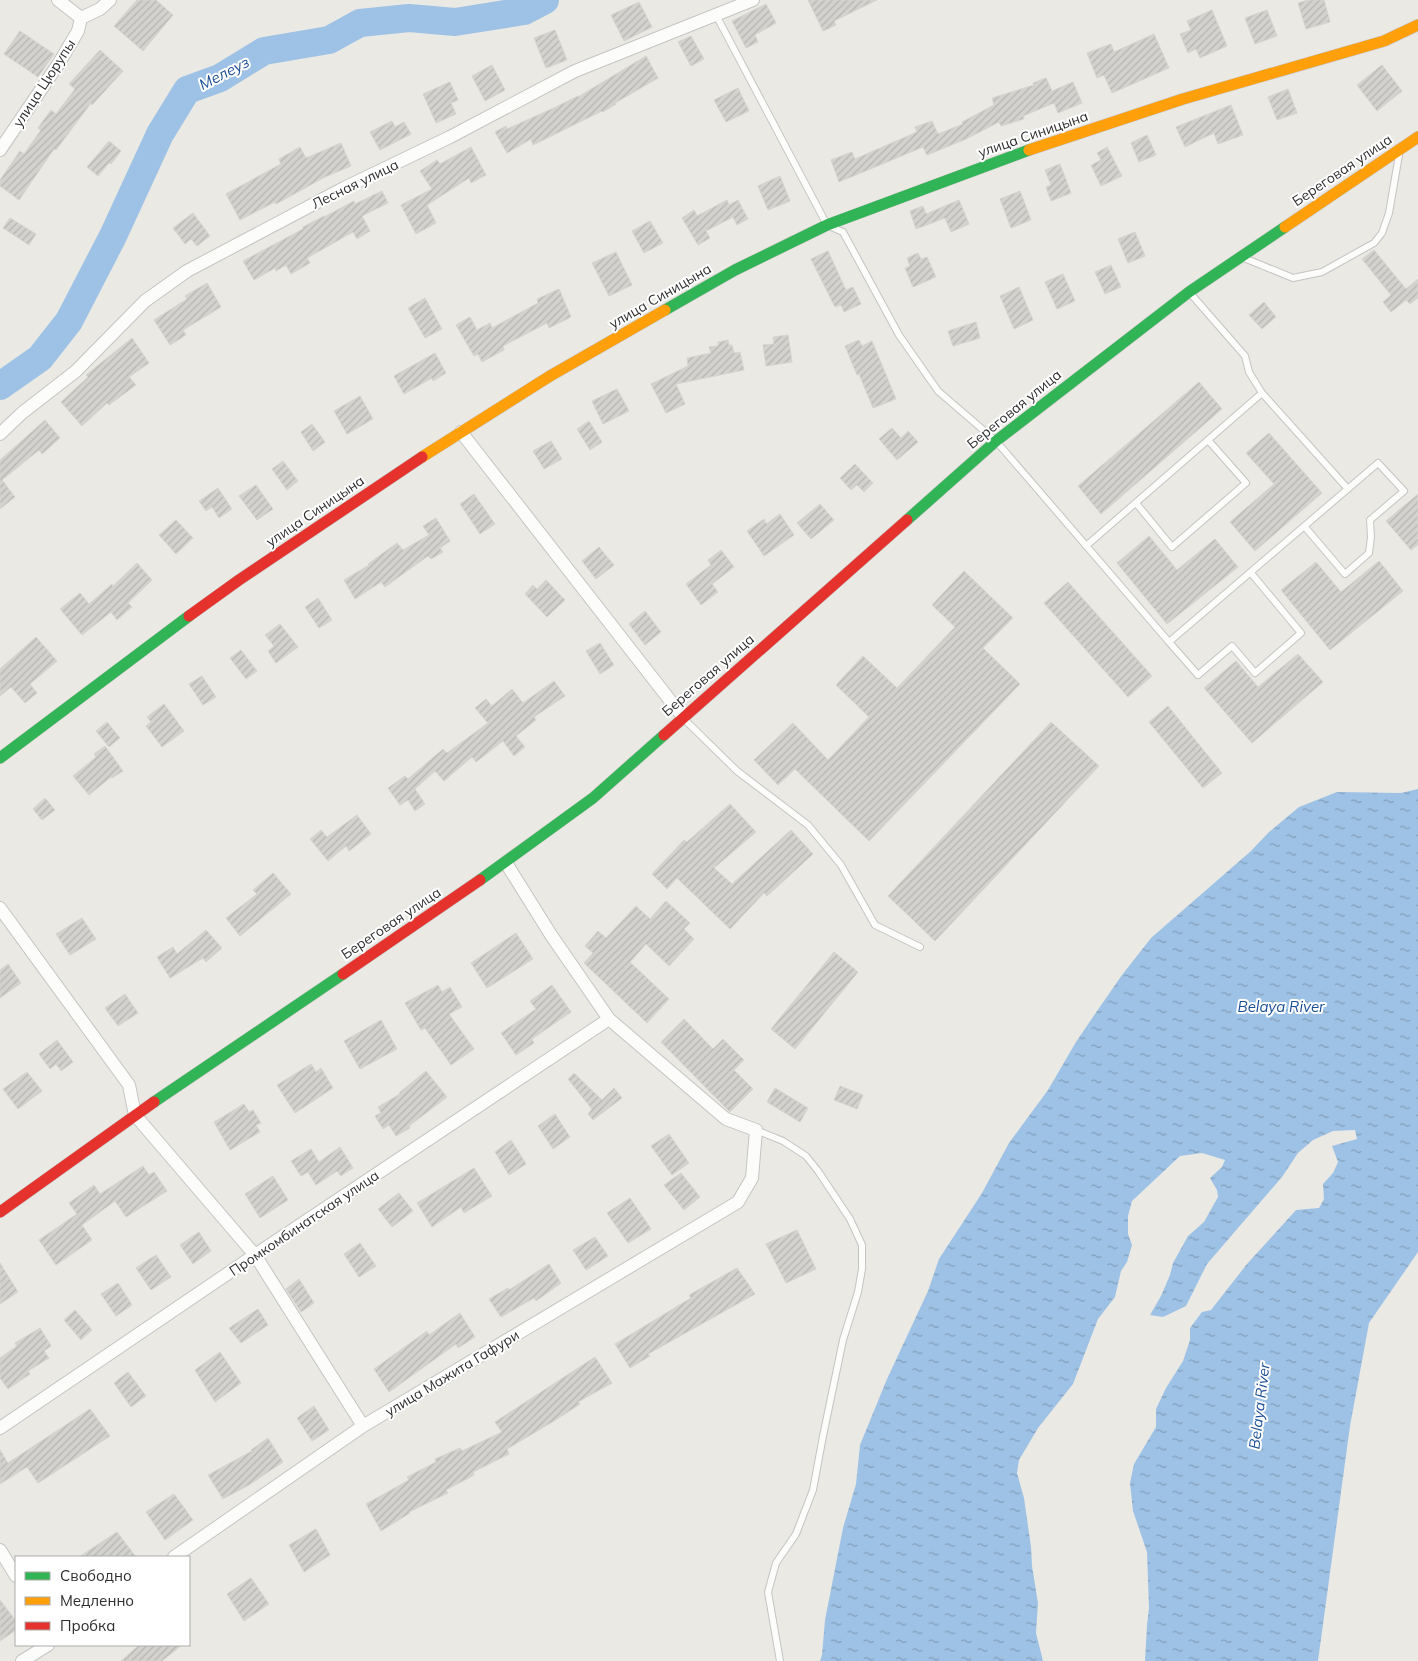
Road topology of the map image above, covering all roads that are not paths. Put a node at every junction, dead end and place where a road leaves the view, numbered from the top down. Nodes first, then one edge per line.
1 (58, 0) edge
2 (110, 0) edge
3 (753, 0) edge
4 (716, 14) junction
5 (81, 18) junction
6 (1418, 25) edge
7 (1418, 137) edge
8 (1400, 149) junction
9 (0, 150) edge
10 (827, 225) junction
11 (1241, 256) junction
12 (1189, 292) junction
13 (1262, 393) junction
14 (460, 432) junction
15 (0, 434) edge
16 (1208, 440) junction
17 (996, 441) junction
18 (1348, 489) junction
19 (1136, 503) junction
20 (1305, 527) junction
21 (1086, 546) junction
22 (1251, 573) junction
23 (1169, 642) junction
24 (683, 717) junction
25 (0, 758) edge
26 (506, 862) junction
27 (0, 908) edge
28 (920, 947) dead end
29 (609, 1019) junction
30 (135, 1115) junction
31 (756, 1130) junction
32 (0, 1212) edge
33 (255, 1255) junction
34 (363, 1426) junction
35 (0, 1428) edge
36 (0, 1550) edge
37 (175, 1556) edge
38 (15, 1574) edge
39 (46, 1646) edge
40 (22, 1661) edge
41 (780, 1661) edge

1 - 5 street
2 - 5 street
3 - 4 street, Лесная улица
4 - 10 lane
4 - 15 street, Лесная улица
5 - 9 street, улица Цюрупы
6 - 10 main road, улица Синицына
7 - 8 main road, Береговая улица
8 - 11 main road, Береговая улица
8 - 11 lane
10 - 14 main road, улица Синицына
10 - 17 lane
11 - 12 main road, Береговая улица
12 - 13 lane
12 - 17 main road, Береговая улица
13 - 16 lane
13 - 18 lane
14 - 24 street
14 - 25 main road, улица Синицына
16 - 19 lane
16 - 19 lane
17 - 21 lane
17 - 24 main road, Береговая улица
18 - 20 lane
18 - 20 lane
19 - 21 lane
20 - 22 lane
21 - 23 lane
22 - 23 lane
22 - 23 lane
24 - 26 main road, Береговая улица
24 - 28 lane
26 - 29 street
26 - 30 main road, Береговая улица
27 - 30 street
29 - 31 street
29 - 33 street, Промкомбинатская улица
30 - 32 main road, Береговая улица
30 - 33 street
31 - 34 street, улица Мажита Гафури
31 - 41 lane
33 - 34 street
33 - 35 street, Промкомбинатская улица
34 - 37 street, улица Мажита Гафури
36 - 38 street
39 - 40 street

